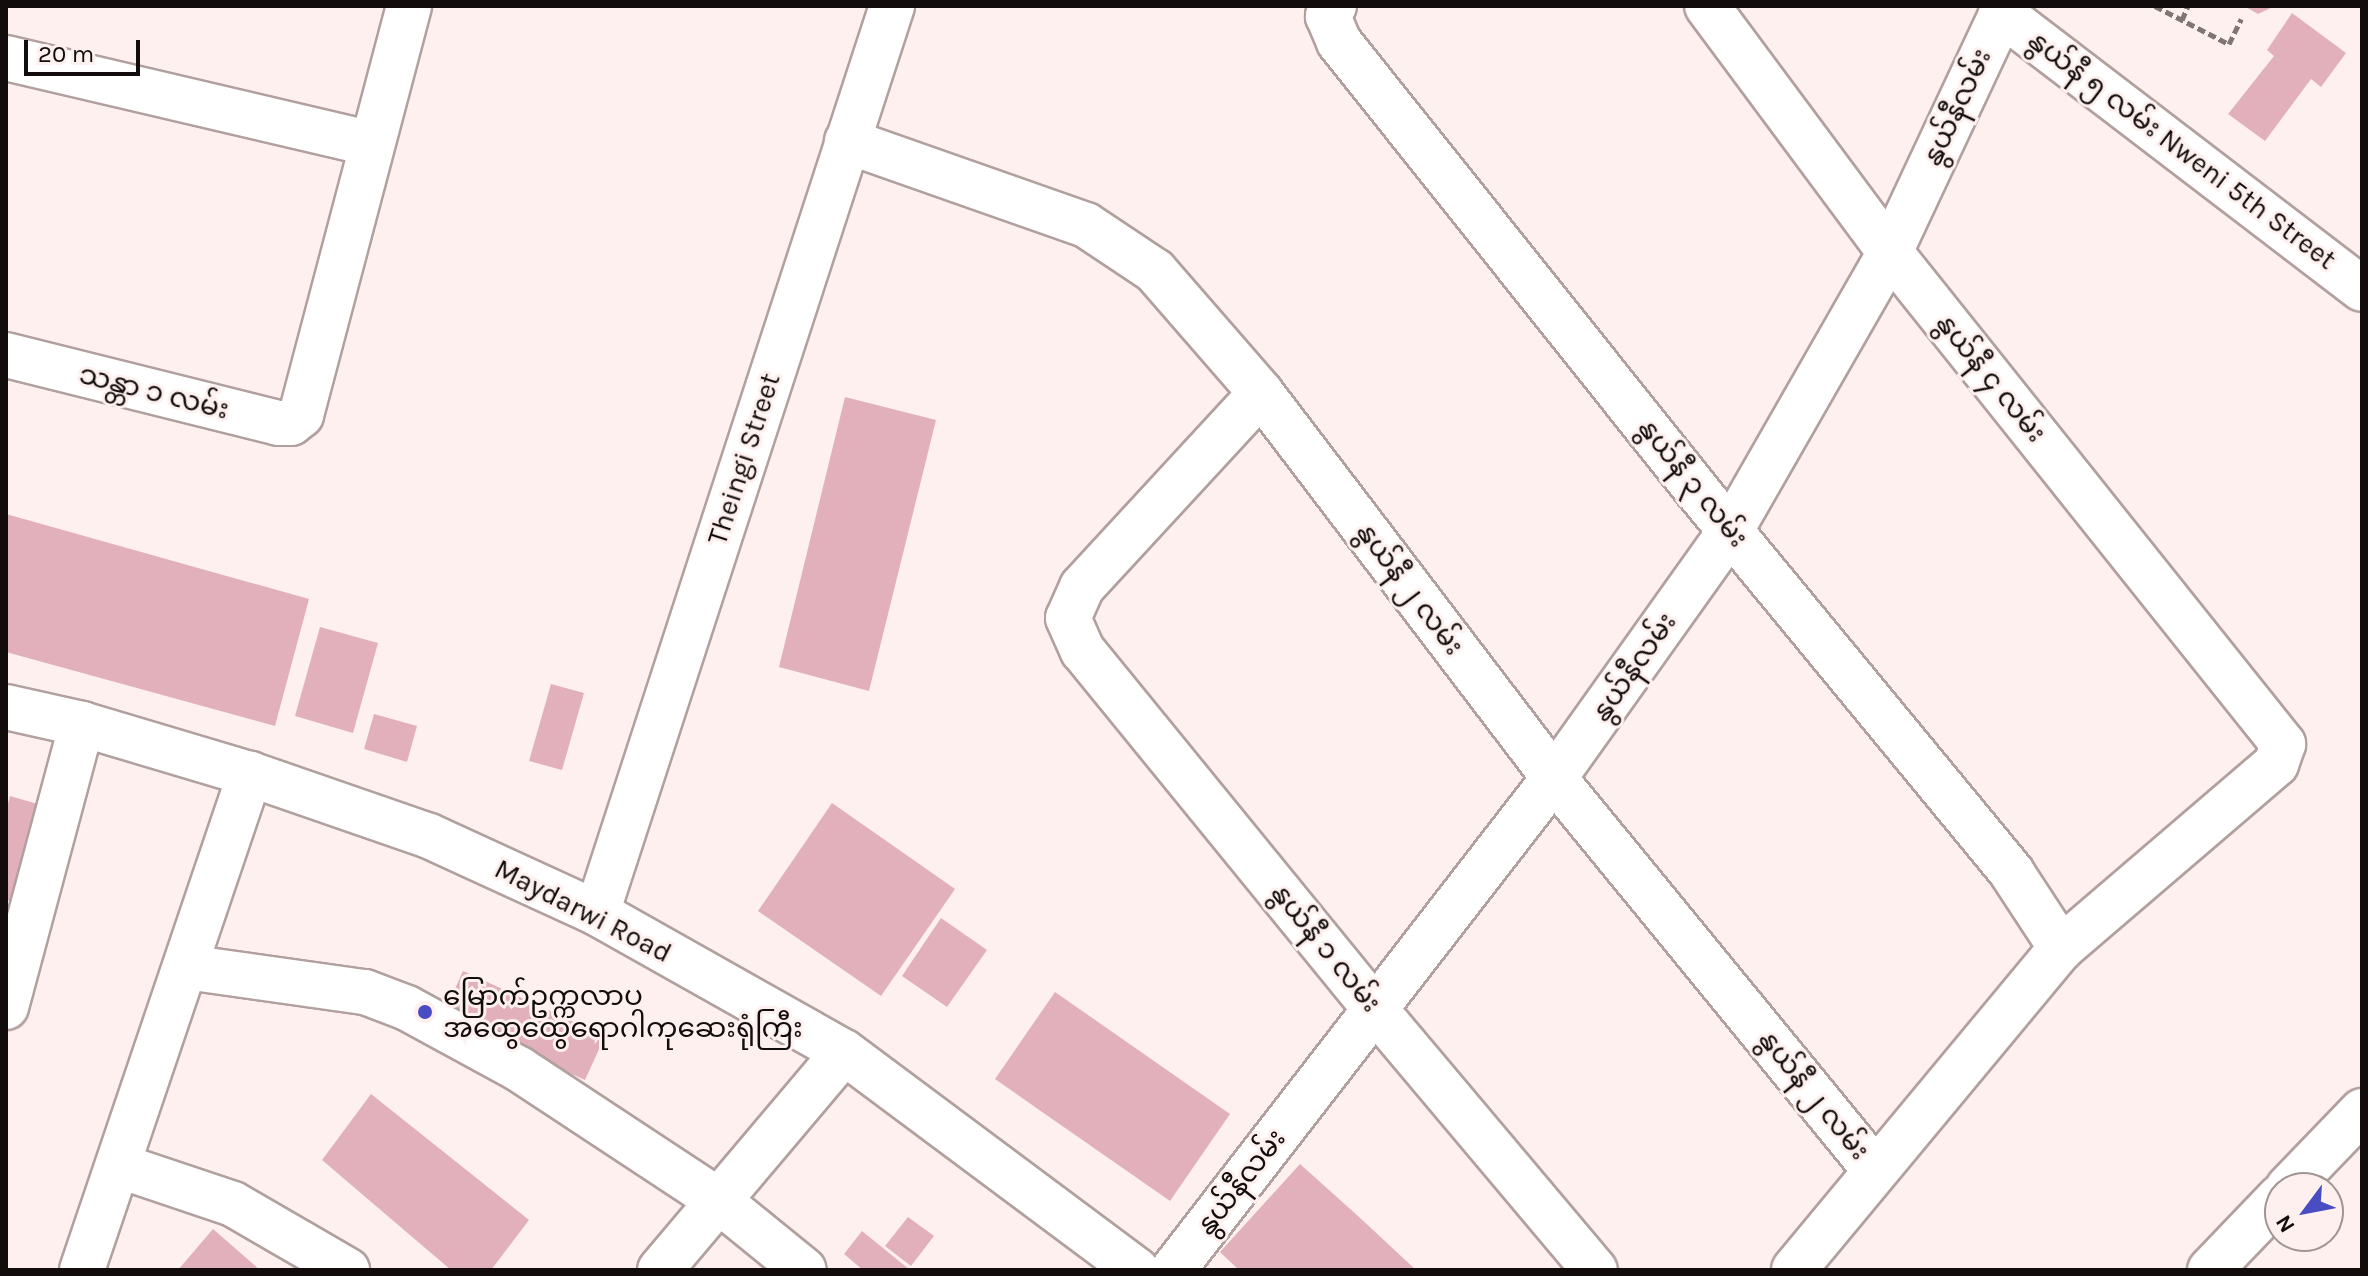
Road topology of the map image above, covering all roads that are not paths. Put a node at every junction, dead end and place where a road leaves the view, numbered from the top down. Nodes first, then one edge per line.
1 (409, 6) edge
2 (892, 6) edge
3 (1707, 6) edge
4 (2003, 10) edge
5 (1331, 11) edge
6 (6, 58) edge
7 (847, 141) junction
8 (372, 144) junction
9 (1890, 252) junction
10 (2362, 289) edge
11 (6, 355) edge
12 (1261, 393) junction
13 (1731, 530) junction
14 (6, 707) edge
15 (82, 724) junction
16 (250, 774) junction
17 (1554, 778) junction
18 (597, 913) junction
19 (2061, 948) junction
20 (186, 967) junction
21 (6, 1007) edge
22 (1374, 1008) junction
23 (844, 1052) junction
24 (2362, 1111) edge
25 (120, 1166) junction
26 (1875, 1170) junction
27 (2303, 1172) edge
28 (719, 1201) junction
29 (2264, 1214) edge
30 (82, 1270) edge
31 (347, 1270) edge
32 (660, 1270) edge
33 (804, 1270) edge
34 (1137, 1270) edge
35 (1173, 1270) edge
36 (1595, 1270) edge
37 (1794, 1270) edge
38 (2210, 1270) edge

1 - 8 street
2 - 7 street, Theingi Street
3 - 9 street, နွယ်နီ ၄ လမ်း
4 - 9 street, နွယ်နီလမ်း
4 - 10 street, နွယ်နီ ၅ လမ်း Nweni 5th Street
5 - 13 street, နွယ်နီ ၃ လမ်း
6 - 8 street
7 - 12 street, နွယ်နီ ၂ လမ်း
7 - 18 street, Theingi Street
8 - 11 street, သန္တာ ၁ လမ်း
9 - 13 street, နွယ်နီလမ်း
9 - 19 street, နွယ်နီ ၄ လမ်း
12 - 17 street, နွယ်နီ ၂ လမ်း
12 - 22 street, နွယ်နီ ၁ လမ်း
13 - 17 street, နွယ်နီလမ်း
13 - 19 street, နွယ်နီ ၃ လမ်း
14 - 15 street, Maydarwi Road
15 - 16 street, Maydarwi Road
15 - 21 street
16 - 18 street, Maydarwi Road
16 - 20 street
17 - 22 street, နွယ်နီလမ်း
17 - 26 street, နွယ်နီ ၂ လမ်း
18 - 23 street, Maydarwi Road
19 - 26 street
20 - 25 street
20 - 28 street
22 - 35 street, နွယ်နီလမ်း
22 - 36 street, နွယ်နီ ၁ လမ်း
23 - 28 street
23 - 34 street, Maydarwi Road
24 - 27 street
25 - 30 street
25 - 31 street
26 - 37 street
28 - 32 street
28 - 33 street
29 - 38 street

